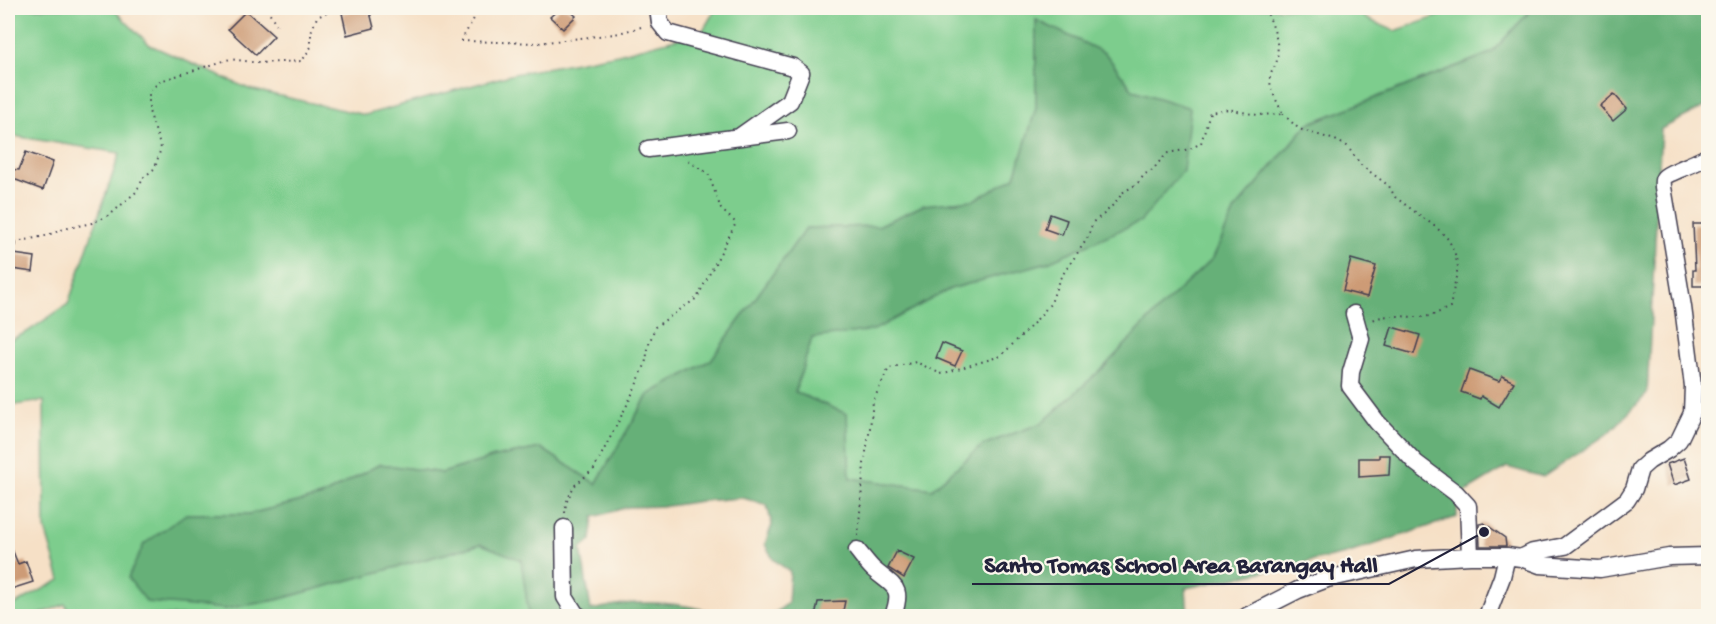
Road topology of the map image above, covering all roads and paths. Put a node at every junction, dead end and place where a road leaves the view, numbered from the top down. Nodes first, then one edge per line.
1 (267, 8) edge
2 (338, 8) edge
3 (480, 8) edge
4 (1265, 8) edge
5 (659, 15) edge
6 (277, 26) dead end
7 (1282, 114) junction
8 (788, 131) dead end
9 (739, 137) junction
10 (666, 146) junction
11 (648, 149) dead end
12 (1708, 156) edge
13 (10, 244) edge
14 (1356, 322) joint
15 (564, 528) joint
16 (857, 550) joint
17 (1470, 556) junction
18 (1708, 556) edge
19 (1514, 557) junction
20 (579, 616) edge
21 (893, 616) edge
22 (1247, 616) edge
23 (1487, 616) edge

1 - 6 path
2 - 13 path
3 - 5 path
4 - 7 path
5 - 9 street
7 - 14 path
7 - 16 path
8 - 9 street
9 - 10 street
10 - 11 street
10 - 15 path
12 - 19 street
14 - 17 street
15 - 20 street
16 - 21 street
17 - 19 street
17 - 22 street
18 - 19 street
19 - 23 street

